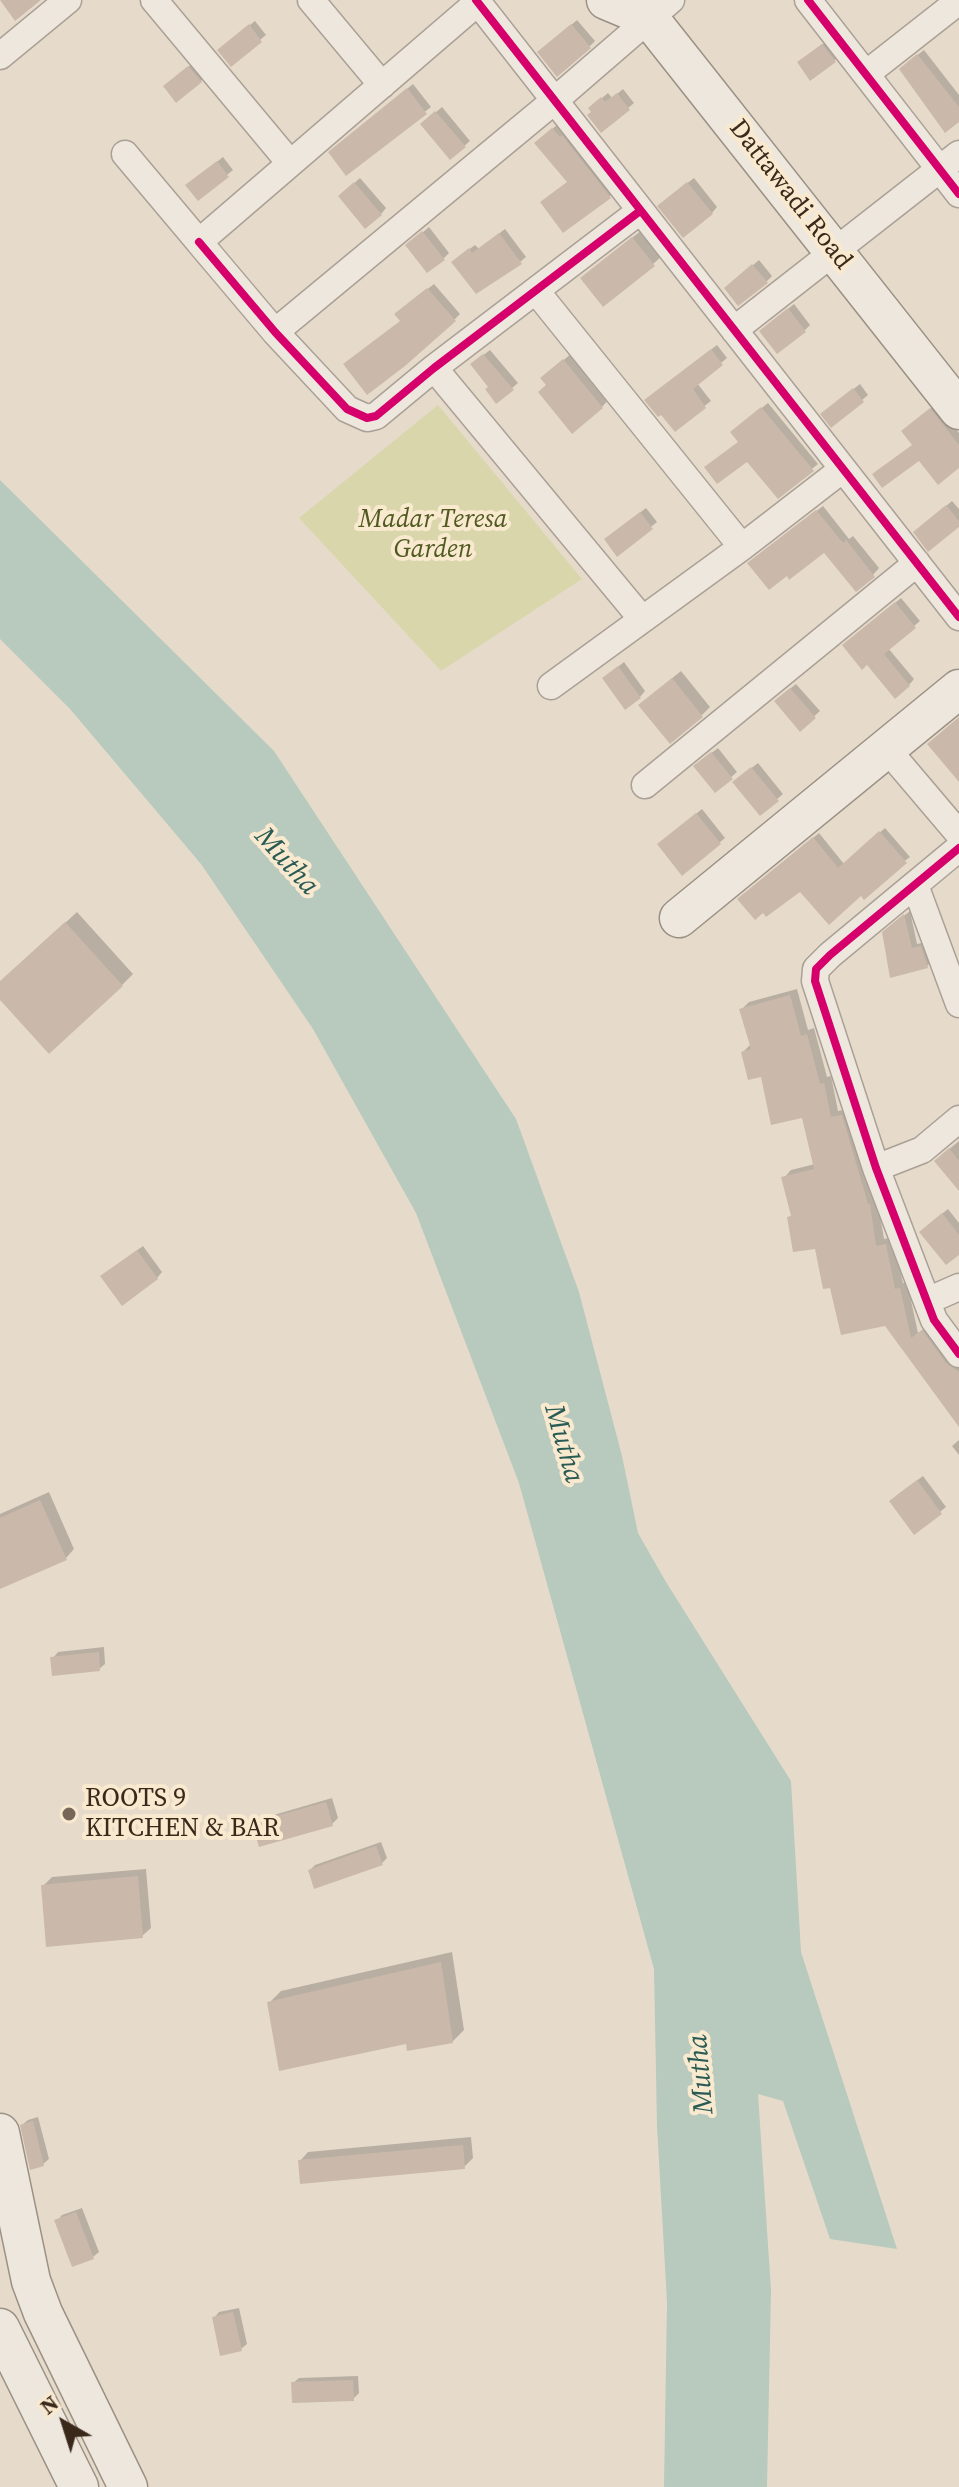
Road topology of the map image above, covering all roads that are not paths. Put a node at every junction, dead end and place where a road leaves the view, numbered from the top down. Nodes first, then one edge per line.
1 (68, 0) edge
2 (154, 0) edge
3 (311, 0) edge
4 (606, 0) edge
5 (808, 0) edge
6 (477, 1) edge
7 (959, 1) edge
8 (660, 9) edge
9 (0, 56) edge
10 (866, 74) junction
11 (382, 85) junction
12 (554, 101) junction
13 (125, 154) dead end
14 (949, 162) edge
15 (290, 163) junction
16 (959, 194) edge
17 (640, 211) junction
18 (199, 242) junction
19 (835, 251) junction
20 (536, 291) junction
21 (734, 330) junction
22 (275, 332) junction
23 (434, 368) junction
24 (959, 410) edge
25 (843, 469) junction
26 (742, 547) junction
27 (917, 563) junction
28 (959, 617) edge
29 (642, 619) junction
30 (551, 686) dead end
31 (959, 689) edge
32 (886, 748) junction
33 (645, 785) dead end
34 (959, 834) edge
35 (959, 848) edge
36 (915, 885) junction
37 (679, 918) dead end
38 (952, 963) edge
39 (959, 1004) edge
40 (959, 1119) edge
41 (876, 1168) junction
42 (959, 1287) edge
43 (927, 1301) junction
44 (959, 1354) edge
45 (0, 2133) edge
46 (0, 2328) edge
47 (79, 2487) edge
48 (128, 2487) edge

1 - 9 street
2 - 15 street
3 - 11 street
4 - 8 street, Dattawadi Road
5 - 10 street
6 - 11 street
6 - 12 street
7 - 10 street
8 - 12 street
8 - 19 street, Dattawadi Road
10 - 14 street
11 - 15 street
12 - 17 street
12 - 22 street
13 - 18 street
14 - 16 street
14 - 19 street
15 - 18 street
17 - 20 street
17 - 21 street
18 - 22 street
19 - 21 street
19 - 24 street, Dattawadi Road
20 - 23 street
20 - 26 street
21 - 25 street
22 - 23 street
23 - 29 street
25 - 26 street
25 - 27 street
26 - 29 street
27 - 28 street
27 - 33 street
29 - 30 street
31 - 32 street
32 - 34 street
32 - 37 street
35 - 36 street
36 - 38 street
36 - 41 street
38 - 39 street
40 - 41 street
41 - 43 street
42 - 43 street
43 - 44 street
45 - 48 street
46 - 47 street

